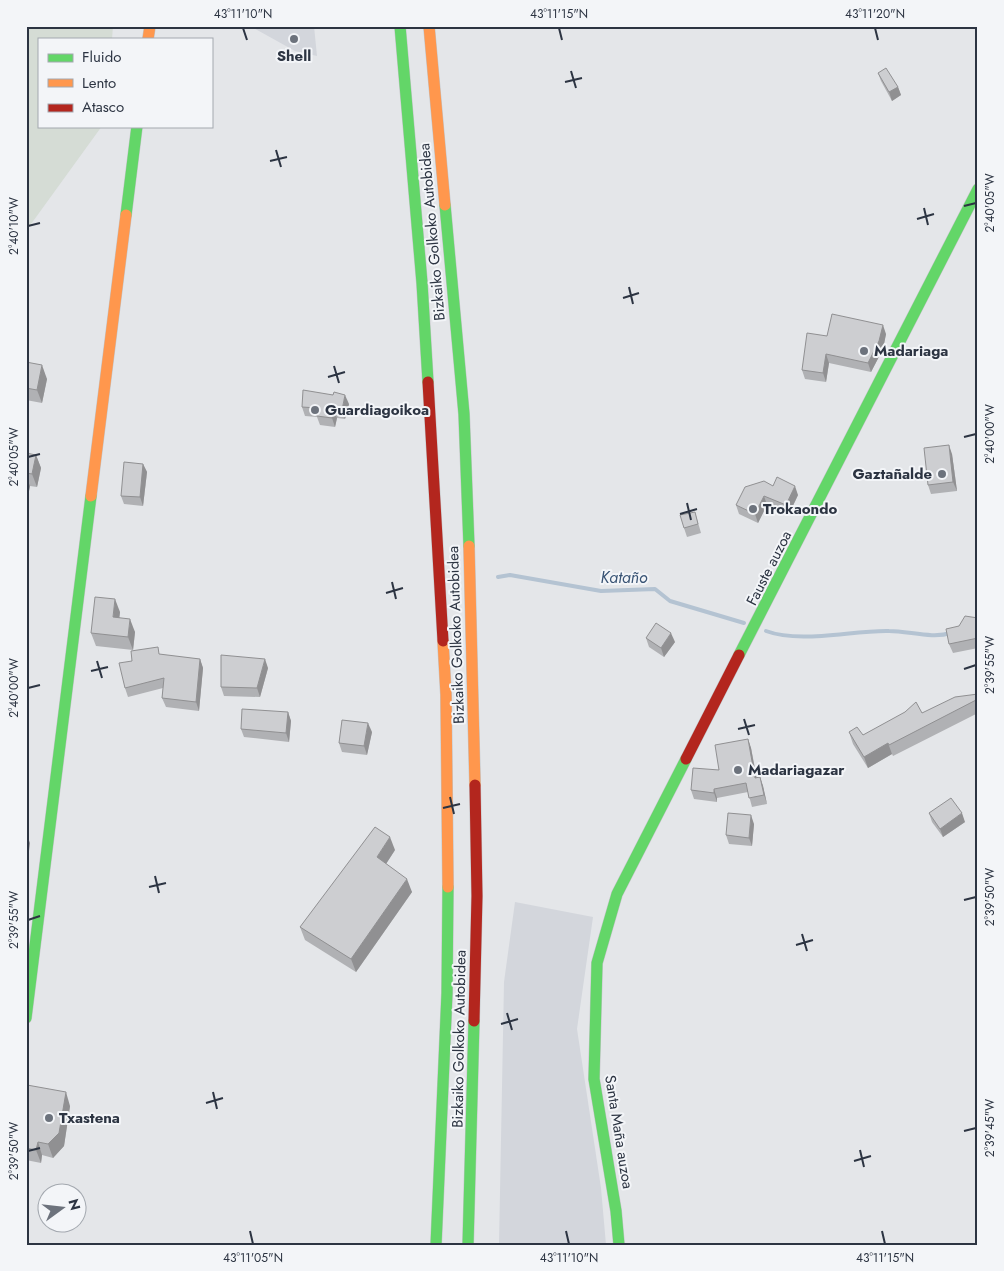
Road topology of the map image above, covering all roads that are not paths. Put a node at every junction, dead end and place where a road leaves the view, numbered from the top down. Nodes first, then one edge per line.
1 (400, 26) edge
2 (428, 26) edge
3 (137, 128) edge
4 (978, 190) edge
5 (597, 963) joint
6 (26, 1018) edge
7 (436, 1245) edge
8 (468, 1245) edge
9 (618, 1245) edge

1 - 7 main road, Bizkaiko Golkoko Autobidea
2 - 8 main road, Bizkaiko Golkoko Autobidea
3 - 6 main road
4 - 5 main road, Fauste auzoa
5 - 9 main road, Santa Maña auzoa

